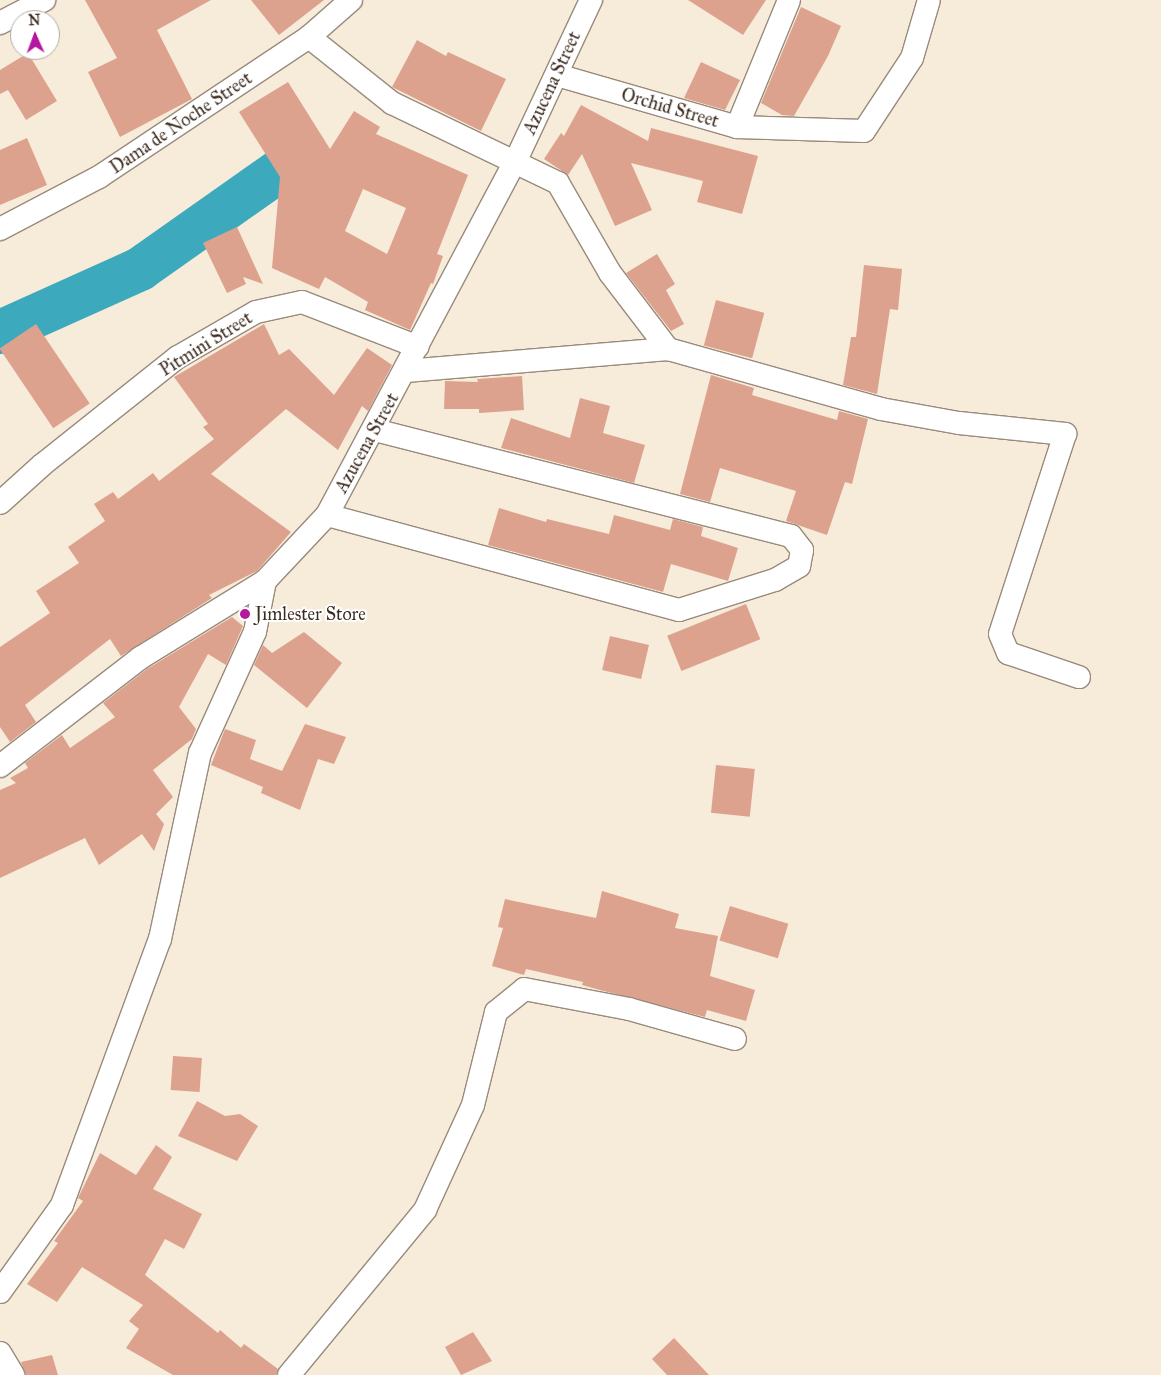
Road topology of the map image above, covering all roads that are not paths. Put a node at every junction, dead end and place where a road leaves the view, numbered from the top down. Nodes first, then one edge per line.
1 (44, 0) edge
2 (351, 0) edge
3 (591, 0) edge
4 (789, 0) edge
5 (929, 0) edge
6 (0, 23) edge
7 (309, 37) junction
8 (557, 75) junction
9 (737, 127) junction
10 (516, 160) junction
11 (0, 229) edge
12 (418, 347) junction
13 (668, 349) junction
14 (406, 371) junction
15 (375, 430) junction
16 (0, 503) edge
17 (327, 515) junction
18 (266, 581) junction
19 (1078, 677) dead end
20 (0, 766) edge
21 (735, 1039) dead end
22 (0, 1292) edge
23 (0, 1353) edge
24 (13, 1375) edge
25 (289, 1375) edge

1 - 6 street
2 - 7 street, Dama de Noche Street
3 - 8 street, Azucena Street
4 - 9 street, Orchid Street
5 - 9 street
7 - 10 street
7 - 11 street, Dama de Noche Street
8 - 9 street, Orchid Street
8 - 10 street, Azucena Street
10 - 12 street, Azucena Street
10 - 13 street
12 - 14 street, Azucena Street
12 - 16 street, Pitmini Street
13 - 14 street
13 - 19 street
14 - 15 street, Azucena Street
15 - 17 street, Azucena Street
15 - 17 street
17 - 18 street, Azucena Street
18 - 20 street, Azucena Street
18 - 22 street
21 - 25 street
23 - 24 street

